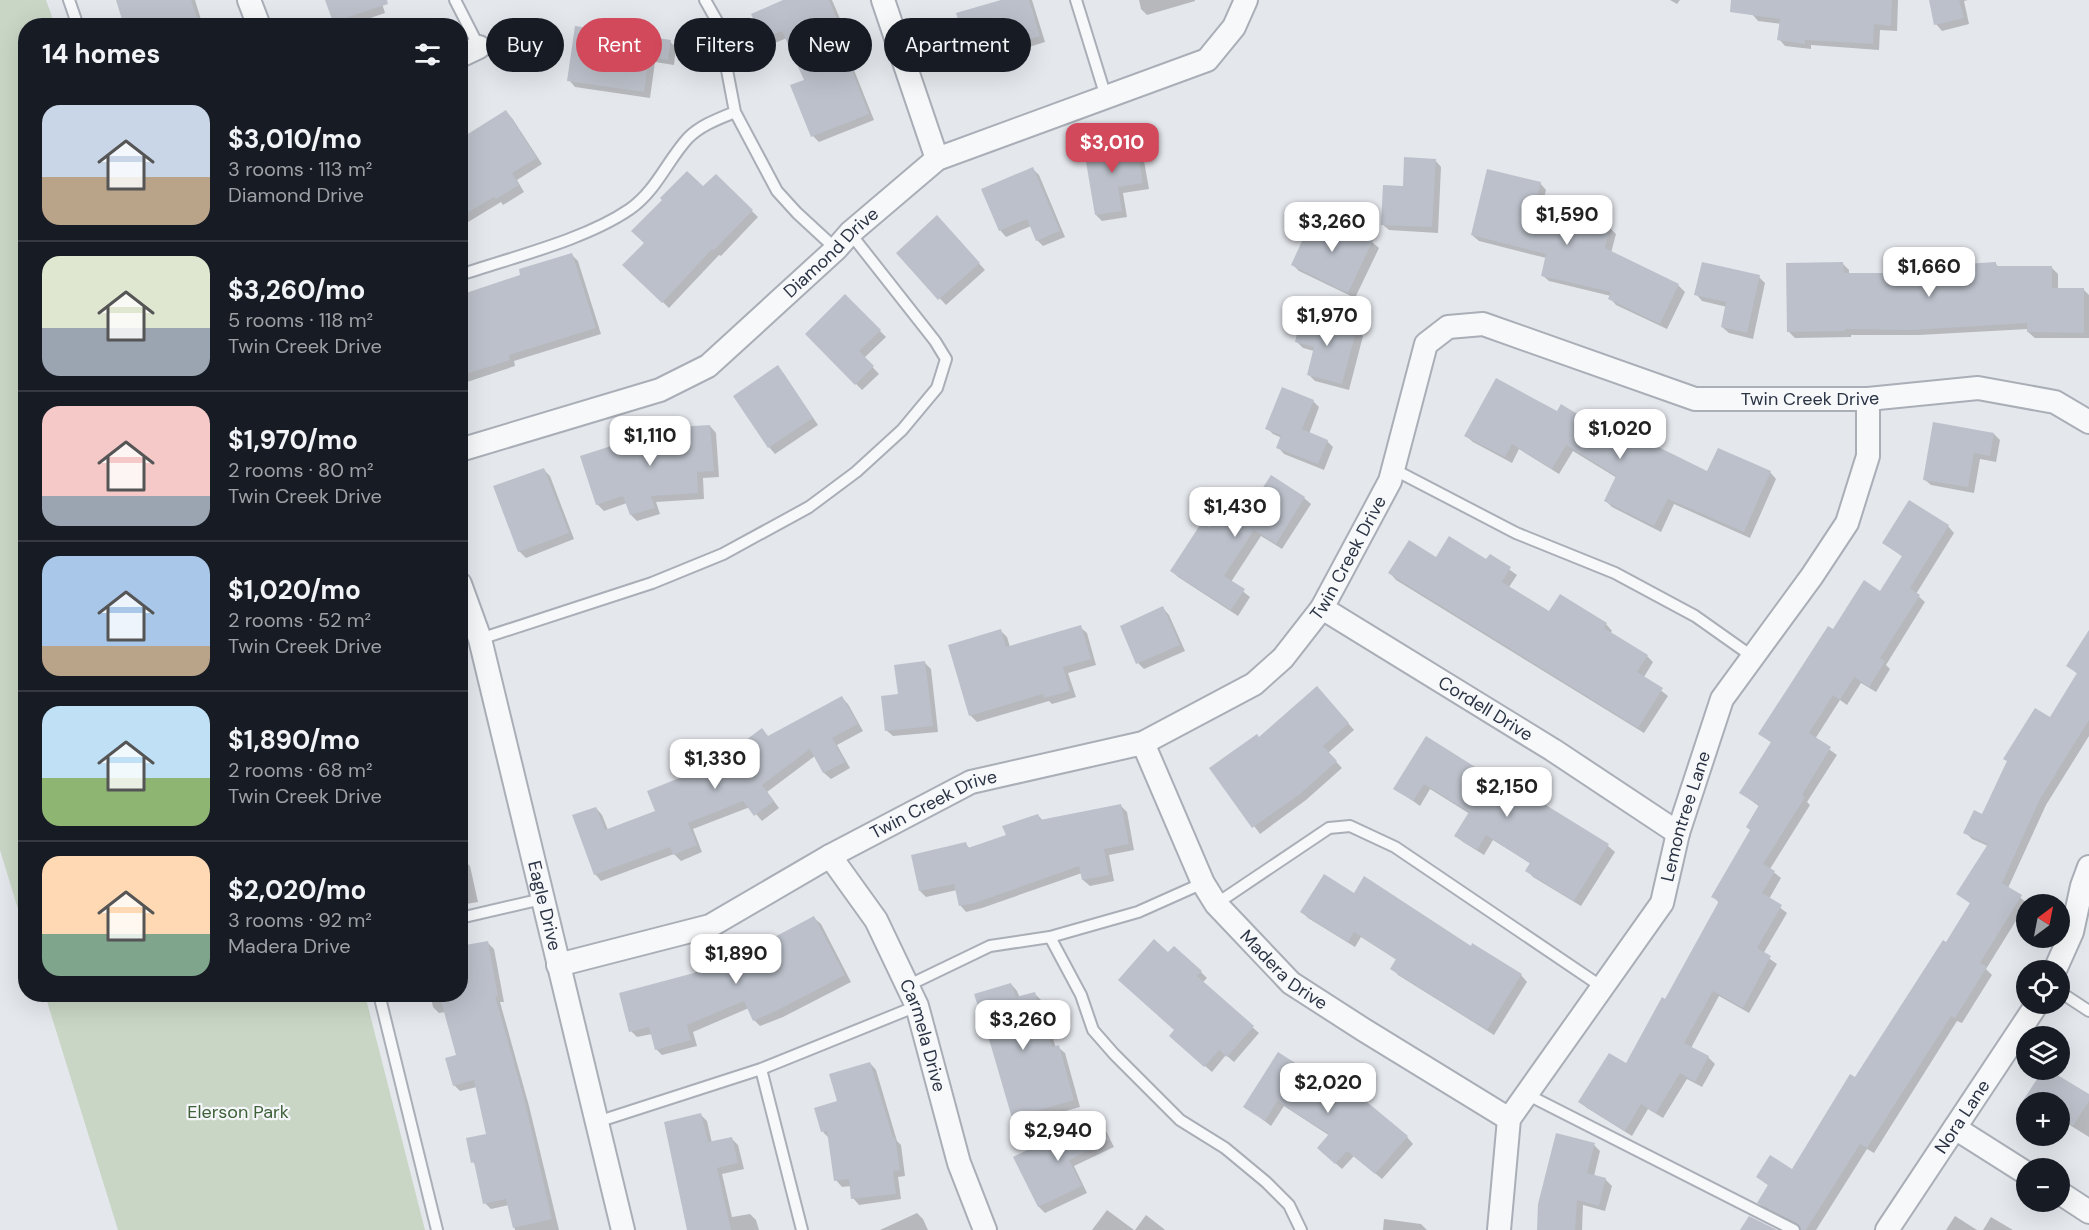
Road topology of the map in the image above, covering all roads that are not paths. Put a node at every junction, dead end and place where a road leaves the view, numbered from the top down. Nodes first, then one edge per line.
1 (69, 0) edge
2 (249, 0) edge
3 (455, 0) edge
4 (705, 0) edge
5 (883, 0) edge
6 (1076, 0) edge
7 (1246, 0) edge
8 (75, 18) edge
9 (256, 18) edge
10 (460, 18) edge
11 (1106, 97) junction
12 (735, 112) junction
13 (937, 159) junction
14 (843, 241) junction
15 (468, 272) edge
16 (1868, 399) junction
17 (2089, 422) edge
18 (468, 448) edge
19 (1393, 470) junction
20 (468, 606) edge
21 (1322, 608) junction
22 (480, 639) junction
23 (1753, 657) junction
24 (1143, 743) junction
25 (1678, 833) junction
26 (830, 856) junction
27 (2089, 867) edge
28 (1203, 883) junction
29 (542, 899) junction
30 (1216, 904) junction
31 (468, 916) edge
32 (1050, 938) junction
33 (2059, 960) edge
34 (558, 965) junction
35 (907, 986) junction
36 (1602, 987) junction
37 (2070, 999) edge
38 (381, 1002) edge
39 (917, 1006) junction
40 (2089, 1011) edge
41 (2030, 1014) edge
42 (761, 1069) junction
43 (1526, 1094) junction
44 (1509, 1119) junction
45 (597, 1122) junction
46 (1955, 1128) junction
47 (2016, 1167) edge
48 (2070, 1200) edge
49 (2089, 1212) edge
50 (437, 1230) edge
51 (623, 1230) edge
52 (802, 1230) edge
53 (985, 1230) edge
54 (1301, 1230) edge
55 (1499, 1230) edge
56 (1794, 1230) edge
57 (1887, 1230) edge

1 - 8 lane
2 - 9 street
3 - 10 lane
4 - 12 lane
5 - 13 street
6 - 11 lane
7 - 11 street, Diamond Drive
11 - 13 street, Diamond Drive
12 - 14 lane
12 - 15 lane
13 - 14 street, Diamond Drive
14 - 18 street, Diamond Drive
14 - 22 lane
16 - 17 street, Twin Creek Drive
16 - 19 street, Twin Creek Drive
16 - 23 street, Lemontree Lane
19 - 21 street, Twin Creek Drive
19 - 23 lane
20 - 22 street, Eagle Drive
21 - 24 street, Twin Creek Drive
21 - 25 street, Cordell Drive
22 - 29 street, Eagle Drive
23 - 25 street, Lemontree Lane
24 - 26 street, Twin Creek Drive
24 - 28 street, Madera Drive
25 - 36 street, Lemontree Lane
26 - 34 street, Twin Creek Drive
26 - 35 street, Carmela Drive
27 - 33 street
28 - 30 street, Madera Drive
28 - 32 lane
29 - 31 lane
29 - 34 street, Eagle Drive
30 - 36 lane
30 - 44 street, Madera Drive
32 - 35 lane
32 - 54 lane
34 - 45 street, Eagle Drive
35 - 39 street, Carmela Drive
36 - 43 street, Lemontree Lane
37 - 40 lane
38 - 50 lane
39 - 42 lane
39 - 53 street, Carmela Drive
41 - 46 street, Nora Lane
42 - 45 lane
42 - 52 lane
43 - 44 street, Lemontree Lane
43 - 56 lane
44 - 55 street, Lemontree Lane
45 - 51 street, Eagle Drive
46 - 47 street
46 - 57 street, Nora Lane
48 - 49 street

